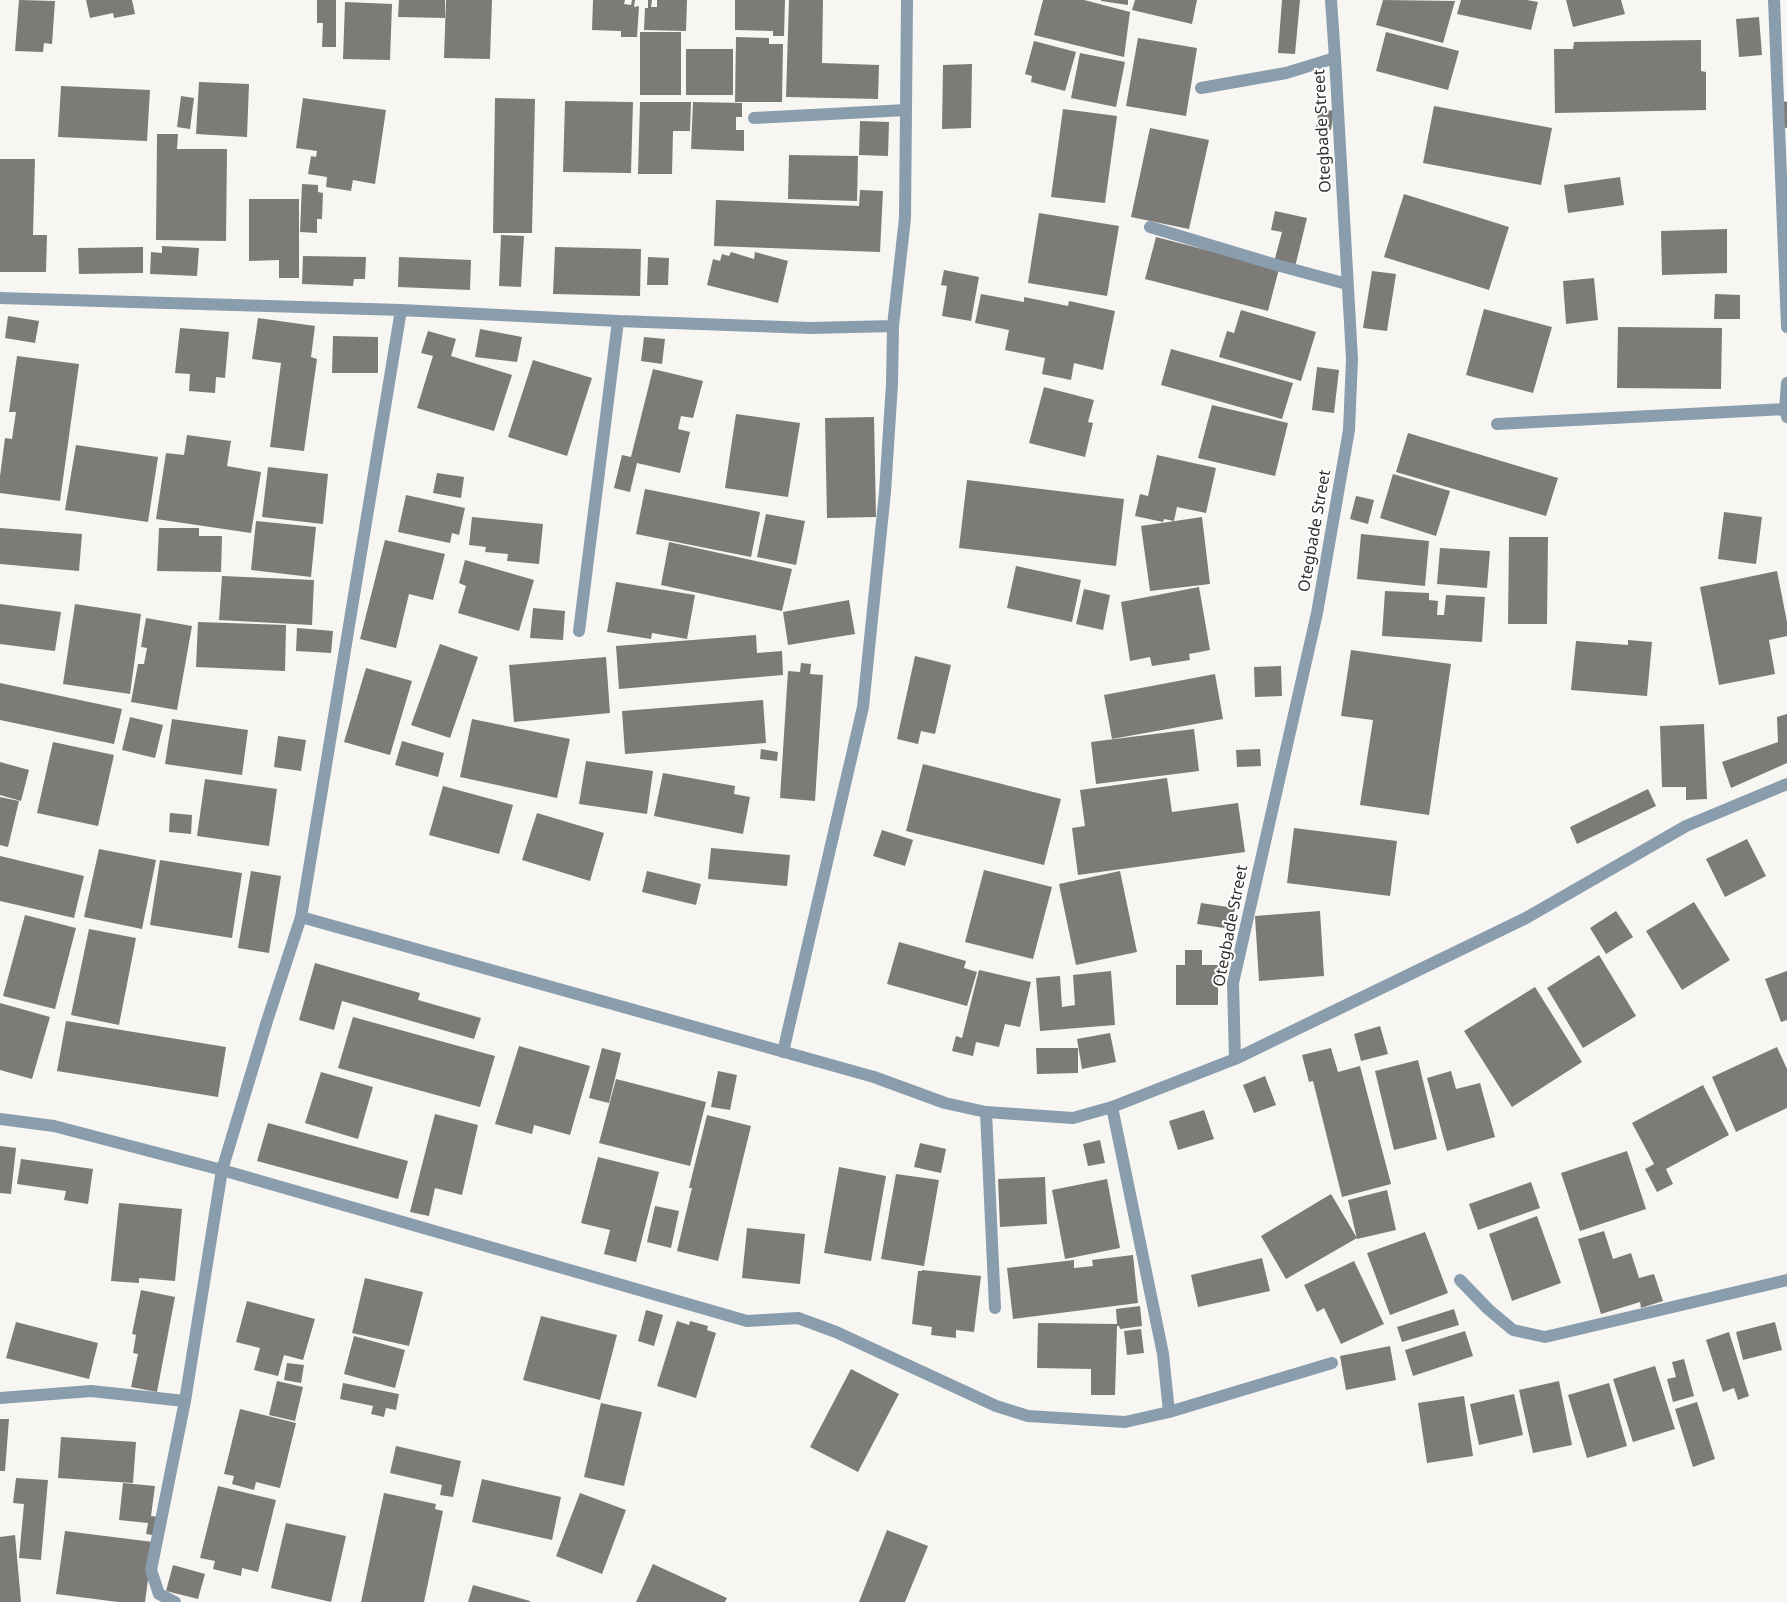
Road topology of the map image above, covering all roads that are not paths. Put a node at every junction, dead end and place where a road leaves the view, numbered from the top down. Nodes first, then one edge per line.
1 (907, 0) edge
2 (1331, 0) edge
3 (1774, 0) edge
4 (1335, 58) junction
5 (1201, 88) dead end
6 (906, 110) junction
7 (754, 118) dead end
8 (1150, 227) dead end
9 (1347, 284) junction
10 (0, 298) edge
11 (401, 310) junction
12 (618, 321) junction
13 (893, 326) junction
14 (1787, 328) edge
15 (1787, 383) edge
16 (1786, 413) edge
17 (1497, 424) dead end
18 (578, 631) dead end
19 (1787, 784) edge
20 (301, 917) junction
21 (783, 1052) junction
22 (1235, 1059) junction
23 (1112, 1107) junction
24 (986, 1112) junction
25 (0, 1119) edge
26 (222, 1170) junction
27 (1460, 1280) dead end
28 (1787, 1280) edge
29 (995, 1308) dead end
30 (1332, 1363) dead end
31 (0, 1398) edge
32 (185, 1401) junction
33 (1169, 1412) junction
34 (175, 1602) edge

1 - 6 street
2 - 4 street, Otegbade Street
3 - 14 street
4 - 5 street
4 - 9 street, Otegbade Street
6 - 7 street
6 - 13 street
8 - 9 street
9 - 22 street, Otegbade Street
10 - 11 street
11 - 12 street
11 - 20 street
12 - 13 street
12 - 18 street
13 - 21 street
15 - 16 street
16 - 17 street
19 - 22 street
20 - 21 street
20 - 26 street
21 - 24 street
22 - 23 street
23 - 24 street
23 - 33 street
24 - 29 street
25 - 26 street
26 - 32 street
26 - 33 street
27 - 28 street
30 - 33 street
31 - 32 street
32 - 34 street

